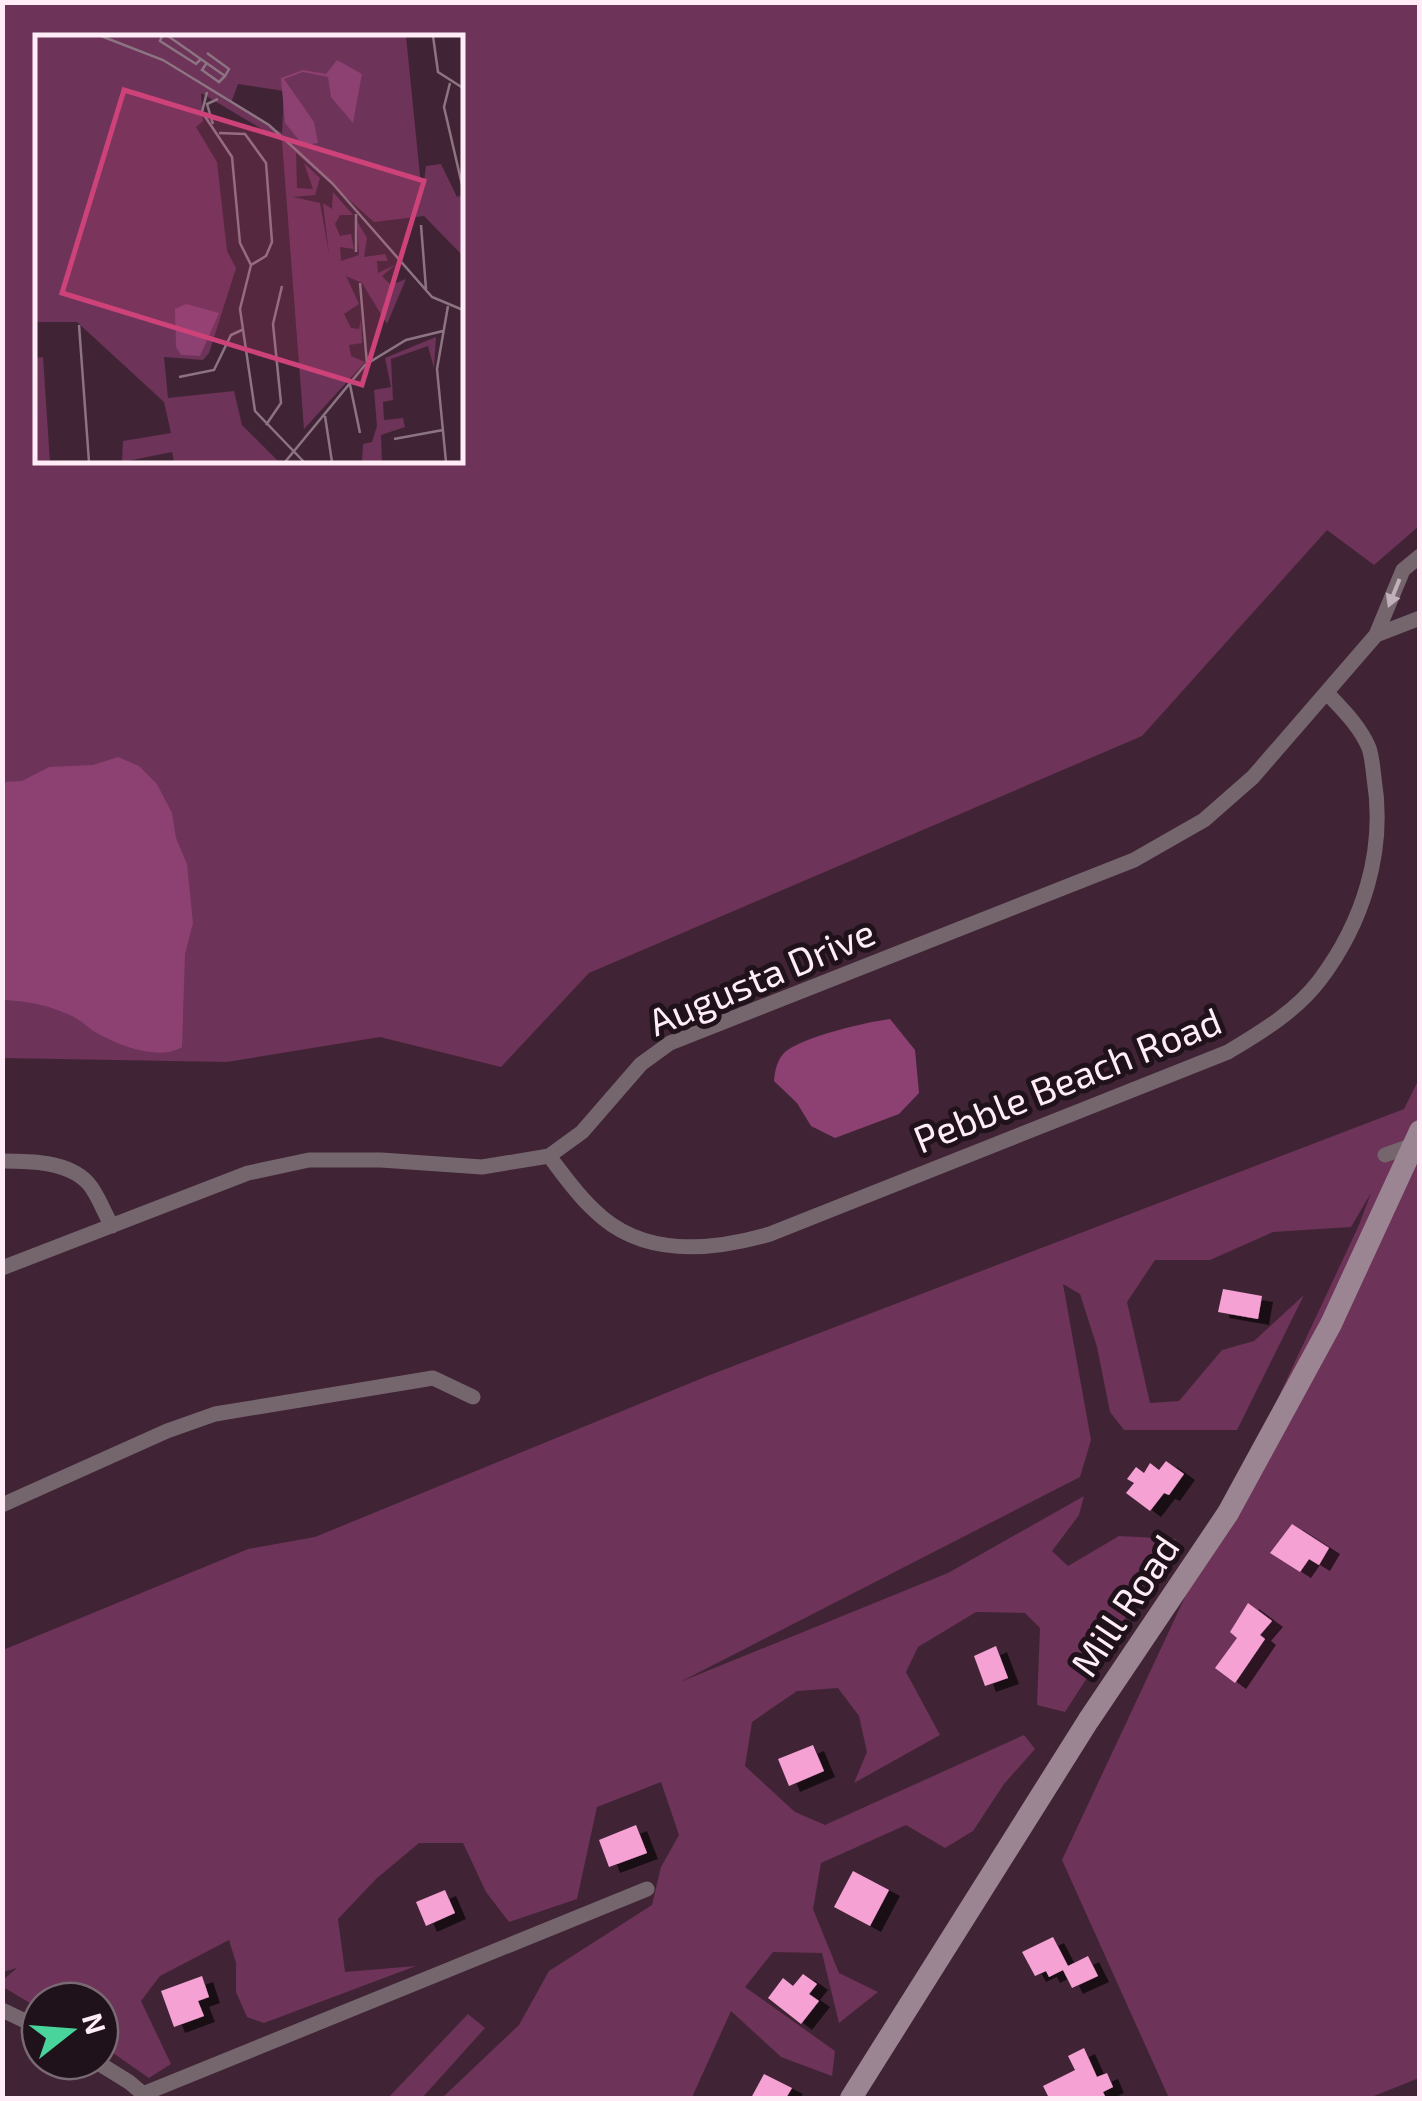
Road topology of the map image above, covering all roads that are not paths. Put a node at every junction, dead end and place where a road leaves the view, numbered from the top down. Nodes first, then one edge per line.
1 (1420, 556) edge
2 (1420, 618) edge
3 (1376, 635) junction
4 (1327, 693) junction
5 (1416, 1138) edge
6 (1385, 1155) dead end
7 (549, 1156) junction
8 (2, 1160) edge
9 (112, 1226) junction
10 (2, 1268) edge
11 (474, 1396) dead end
12 (2, 1506) edge
13 (647, 1888) dead end
14 (120, 2076) edge
15 (146, 2096) edge
16 (851, 2098) edge

1 -> 3 street, Augusta Drive
2 - 3 street, Augusta Drive
3 - 4 street, Augusta Drive
4 - 7 street, Augusta Drive
4 - 7 street, Pebble Beach Road
5 - 6 street
5 - 16 main road, Mill Road
7 - 9 street, Augusta Drive
8 - 9 street
9 - 10 street, Augusta Drive
11 - 12 street
13 - 15 street
14 - 15 street

